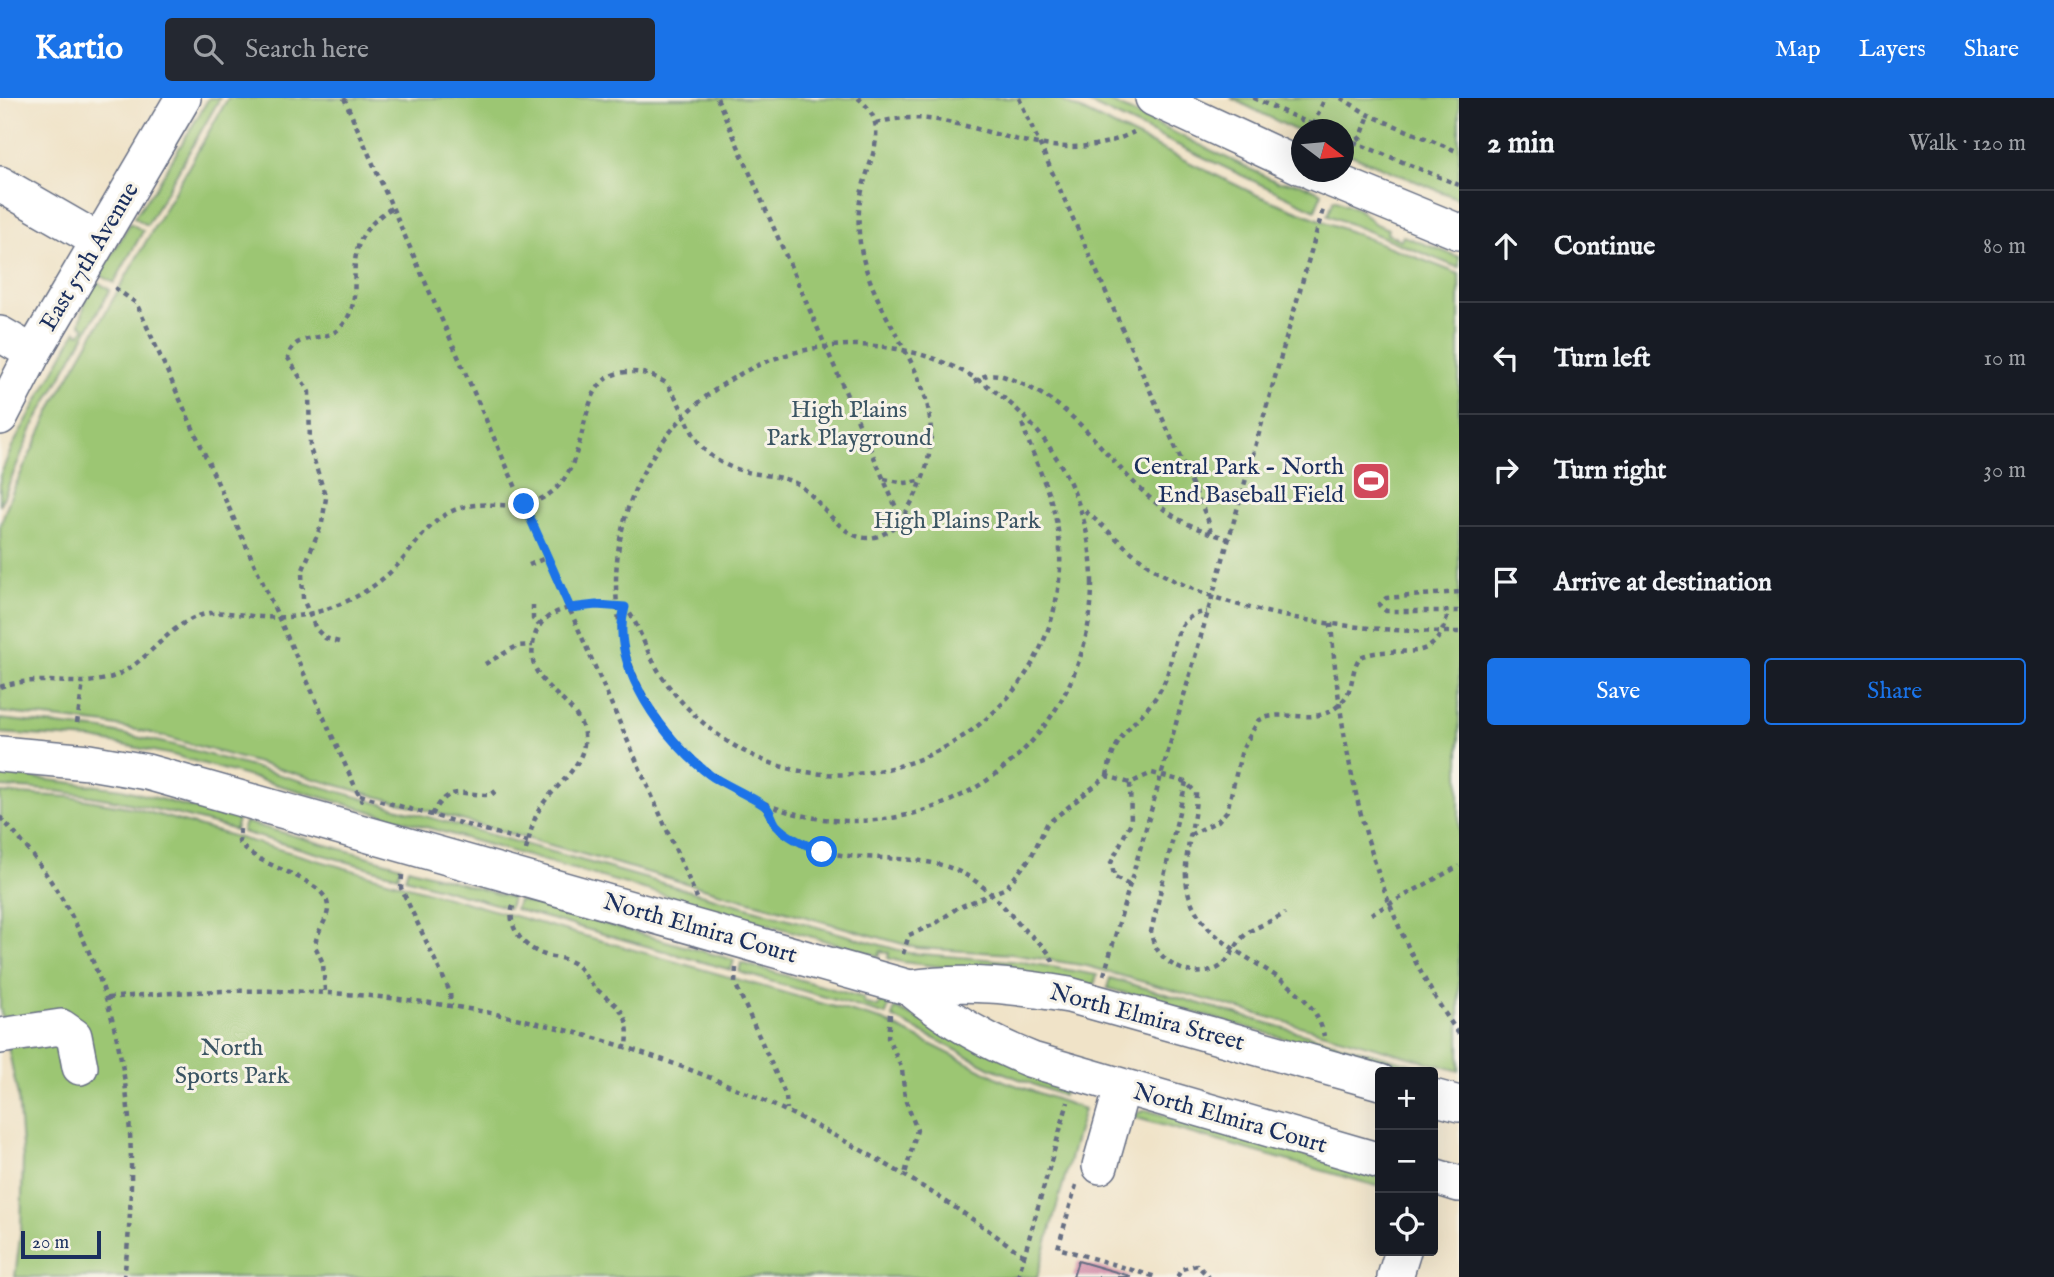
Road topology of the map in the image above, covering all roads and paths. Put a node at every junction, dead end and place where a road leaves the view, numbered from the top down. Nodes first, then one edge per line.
1 (183, 98) edge
2 (344, 98) edge
3 (716, 98) edge
4 (858, 98) edge
5 (1019, 98) edge
6 (1153, 98) edge
7 (1254, 98) edge
8 (1325, 98) edge
9 (1341, 98) edge
10 (1370, 115) junction
11 (1299, 119) edge
12 (1315, 119) edge
13 (876, 123) junction
14 (1134, 132) dead end
15 (1354, 143) joint
16 (1038, 144) junction
17 (1459, 152) edge
18 (1291, 162) edge
19 (0, 184) edge
20 (1321, 184) edge
21 (1459, 185) edge
22 (393, 207) junction
23 (1459, 232) edge
24 (99, 241) junction
25 (115, 288) dead end
26 (0, 334) edge
27 (824, 343) junction
28 (908, 352) junction
29 (33, 353) junction
30 (974, 382) junction
31 (682, 415) junction
32 (0, 417) edge
33 (1021, 422) junction
34 (883, 478) junction
35 (921, 481) junction
36 (524, 504) junction
37 (1084, 511) junction
38 (901, 519) junction
39 (1211, 533) junction
40 (629, 534) dead end
41 (1228, 539) junction
42 (548, 557) junction
43 (529, 565) dead end
44 (1459, 592) edge
45 (1212, 596) junction
46 (625, 598) dead end
47 (533, 605) dead end
48 (625, 607) junction
49 (570, 608) junction
50 (1459, 611) edge
51 (1207, 612) junction
52 (1448, 613) junction
53 (307, 614) junction
54 (279, 618) junction
55 (1331, 623) junction
56 (539, 625) junction
57 (1443, 632) junction
58 (1459, 632) edge
59 (339, 642) dead end
60 (533, 645) junction
61 (485, 664) dead end
62 (83, 682) junction
63 (0, 687) edge
64 (1339, 705) junction
65 (77, 723) dead end
66 (0, 754) edge
67 (1161, 775) junction
68 (1107, 776) junction
69 (1186, 782) junction
70 (1129, 783) junction
71 (497, 790) dead end
72 (766, 806) junction
73 (432, 815) junction
74 (242, 821) dead end
75 (1190, 835) junction
76 (1459, 866) edge
77 (404, 867) dead end
78 (1129, 885) junction
79 (694, 890) dead end
80 (993, 895) junction
81 (515, 898) dead end
82 (1390, 903) junction
83 (1285, 914) dead end
84 (1371, 914) dead end
85 (1234, 950) junction
86 (738, 961) dead end
87 (1053, 962) dead end
88 (901, 986) junction
89 (1100, 987) dead end
90 (325, 991) junction
91 (108, 999) dead end
92 (452, 1005) junction
93 (1459, 1034) edge
94 (0, 1036) edge
95 (1324, 1036) dead end
96 (627, 1046) junction
97 (80, 1067) dead end
98 (1375, 1081) edge
99 (1072, 1088) dead end
100 (1122, 1088) junction
101 (1438, 1098) edge
102 (1459, 1104) edge
103 (787, 1110) junction
104 (1375, 1160) edge
105 (1090, 1169) joint
106 (905, 1174) junction
107 (1438, 1178) edge
108 (1459, 1184) edge
109 (1024, 1256) junction
110 (1401, 1256) edge
111 (1156, 1276) edge
112 (1018, 1277) edge
113 (1177, 1277) edge
114 (1209, 1277) edge
115 (1395, 1277) edge

1 - 24 street, East 57th Avenue
2 - 22 path
3 - 27 path
4 - 13 path
5 - 16 path
6 - 18 street
7 - 11 path
8 - 12 path
9 - 10 path
10 - 15 path
10 - 17 path
13 - 16 path
13 - 28 path
14 - 16 path
15 - 21 path
16 - 39 path
19 - 24 street
20 - 23 street
20 - 41 path
22 - 36 path
22 - 53 path
24 - 29 street, East 57th Avenue
25 - 54 path
26 - 29 street
27 - 28 path
27 - 31 path
27 - 34 path
28 - 30 path
28 - 35 path
29 - 32 street, East 57th Avenue
30 - 33 path
30 - 39 path
31 - 36 path
31 - 38 path
31 - 40 path
33 - 37 path
33 - 48 path
34 - 35 path
34 - 38 path
35 - 38 path
36 - 42 path
36 - 53 path
37 - 45 path
37 - 72 path
39 - 41 path
41 - 45 path
42 - 43 path
42 - 49 path
44 - 52 path
45 - 51 path
45 - 55 path
46 - 48 path
47 - 56 path
48 - 49 path
48 - 72 path
49 - 56 path
49 - 79 path
50 - 52 path
51 - 67 path
51 - 68 path
52 - 57 path
53 - 54 path
53 - 59 path
54 - 62 path
54 - 73 path
55 - 57 path
55 - 64 path
56 - 60 path
57 - 58 path
57 - 64 path
60 - 61 path
60 - 73 path
62 - 63 path
62 - 65 path
64 - 75 path
64 - 82 path
66 - 88 street, North Elmira Court
67 - 69 path
67 - 70 path
67 - 78 path
68 - 70 path
68 - 80 path
69 - 75 path
69 - 85 path
70 - 78 path
71 - 73 path
72 - 80 path
74 - 90 path
75 - 85 path
76 - 82 path
77 - 92 path
78 - 89 path
80 - 87 path
80 - 88 path
81 - 96 path
82 - 84 path
82 - 93 path
83 - 85 path
85 - 95 path
86 - 103 path
88 - 98 street, North Elmira Street
88 - 100 street, North Elmira Court
88 - 106 path
90 - 91 path
90 - 92 path
92 - 96 path
94 - 97 street
96 - 103 path
99 - 109 path
100 - 104 street, North Elmira Court
100 - 105 street
101 - 102 street
103 - 106 path
105 - 111 path
106 - 109 path
107 - 108 street
109 - 112 path
110 - 115 street
113 - 114 path

